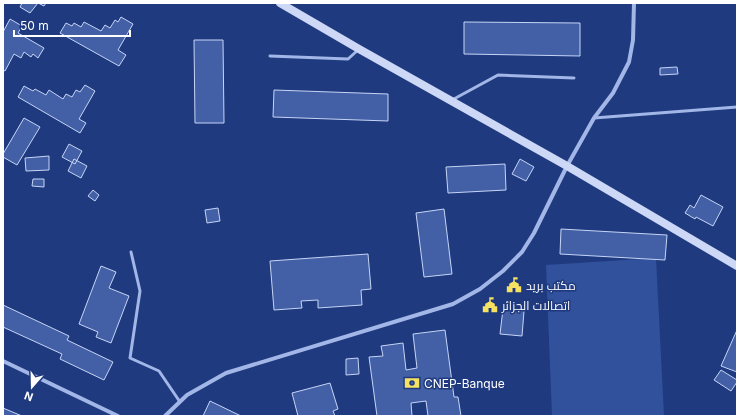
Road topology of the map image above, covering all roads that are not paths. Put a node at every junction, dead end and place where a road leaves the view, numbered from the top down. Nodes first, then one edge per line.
1 (280, 3) edge
2 (634, 3) edge
3 (292, 6) edge
4 (359, 49) junction
5 (270, 56) dead end
6 (574, 78) dead end
7 (451, 101) junction
8 (737, 107) edge
9 (594, 118) junction
10 (567, 166) junction
11 (131, 252) dead end
12 (737, 266) edge
13 (3, 362) edge
14 (180, 402) junction
15 (118, 416) edge
16 (165, 416) edge

1 - 3 street
2 - 9 street
3 - 4 street
4 - 5 lane
4 - 7 street
6 - 7 lane
7 - 10 street
8 - 9 lane
9 - 10 street
10 - 12 street
10 - 14 street
11 - 14 lane
13 - 15 street
14 - 16 street

